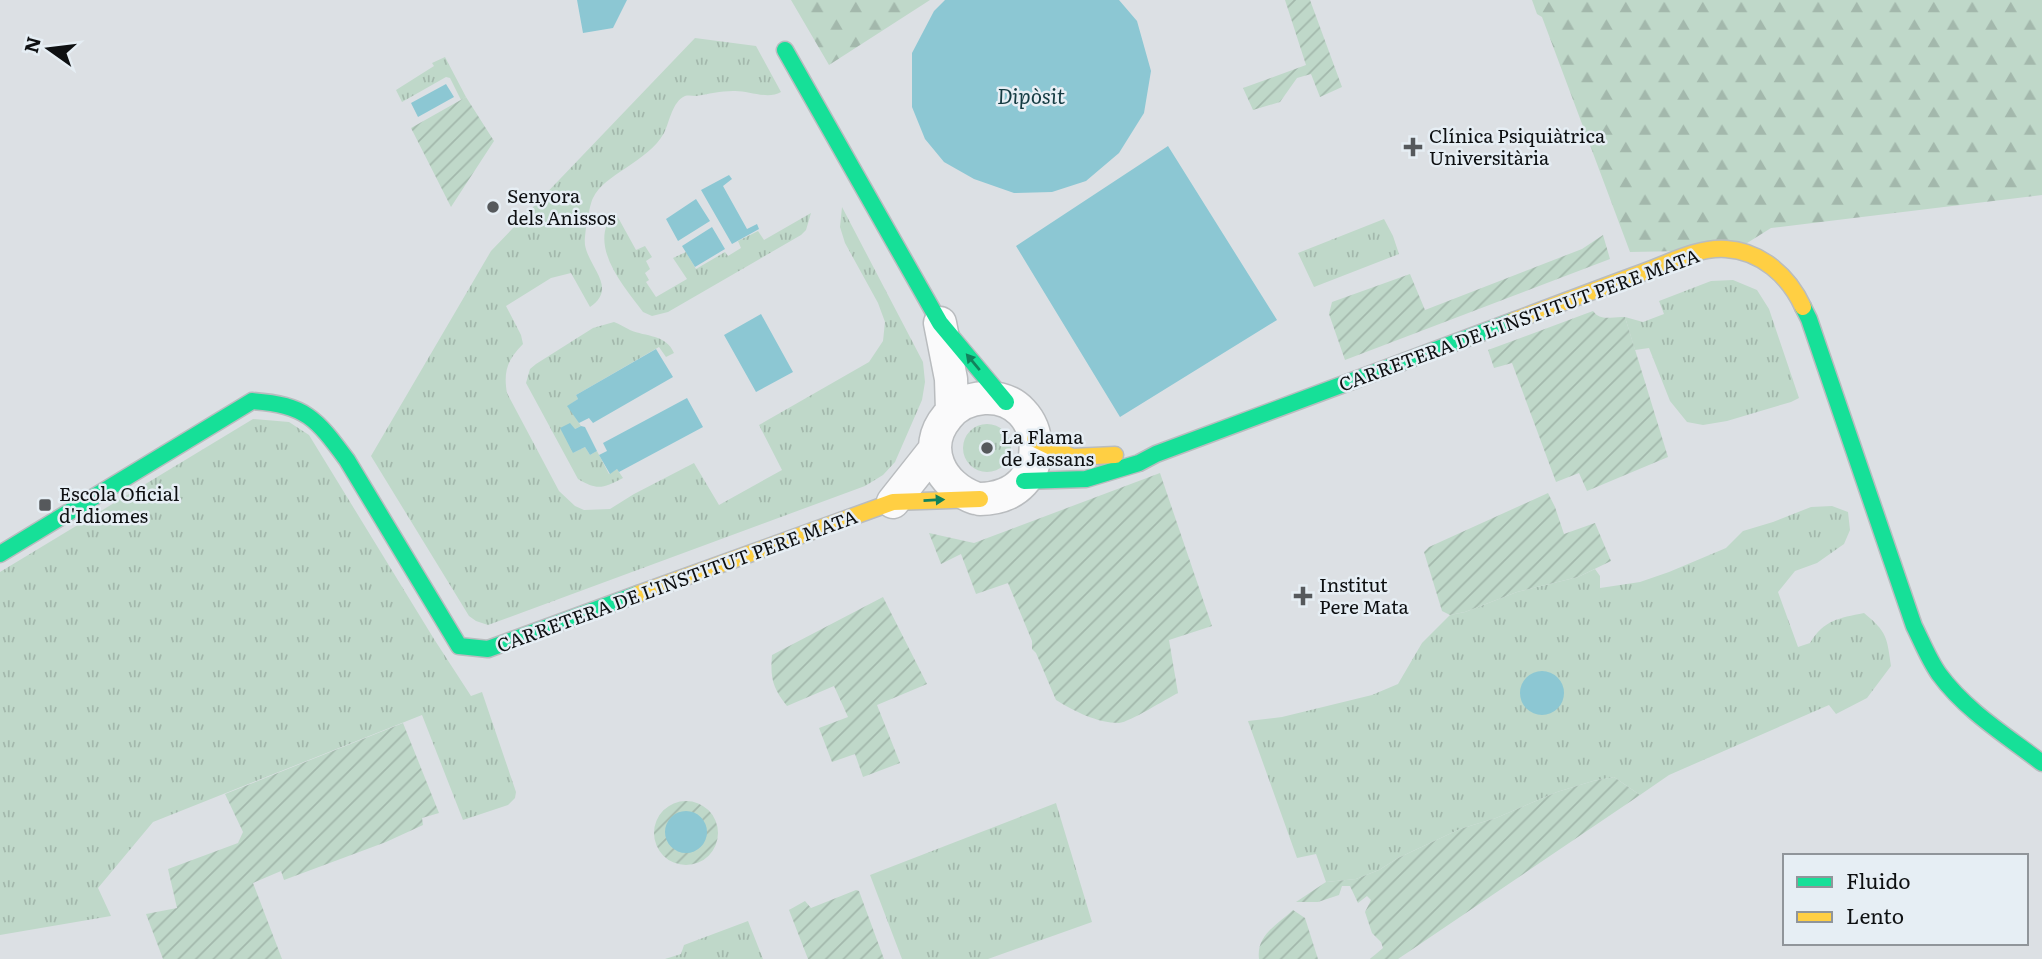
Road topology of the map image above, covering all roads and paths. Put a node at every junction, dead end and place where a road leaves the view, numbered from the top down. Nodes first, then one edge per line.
1 (785, 50) dead end
2 (940, 323) junction
3 (1006, 402) junction
4 (952, 411) junction
5 (1035, 439) junction
6 (935, 449) junction
7 (1156, 454) junction
8 (1024, 481) junction
9 (977, 498) junction
10 (893, 502) junction
11 (0, 554) edge
12 (2042, 763) edge

1 - 2 street
3 -> 2 street
2 - 4 street
3 - 4 street
3 - 5 street
4 - 6 street
5 - 7 street, CARRETERA DE L'INSTITUT PERE MATA
5 - 8 street
6 - 9 street
6 - 10 street
7 - 8 street, CARRETERA DE L'INSTITUT PERE MATA
7 - 12 street, CARRETERA DE L'INSTITUT PERE MATA
8 - 9 street
10 -> 9 street, CARRETERA DE L'INSTITUT PERE MATA
10 - 11 street, CARRETERA DE L'INSTITUT PERE MATA

